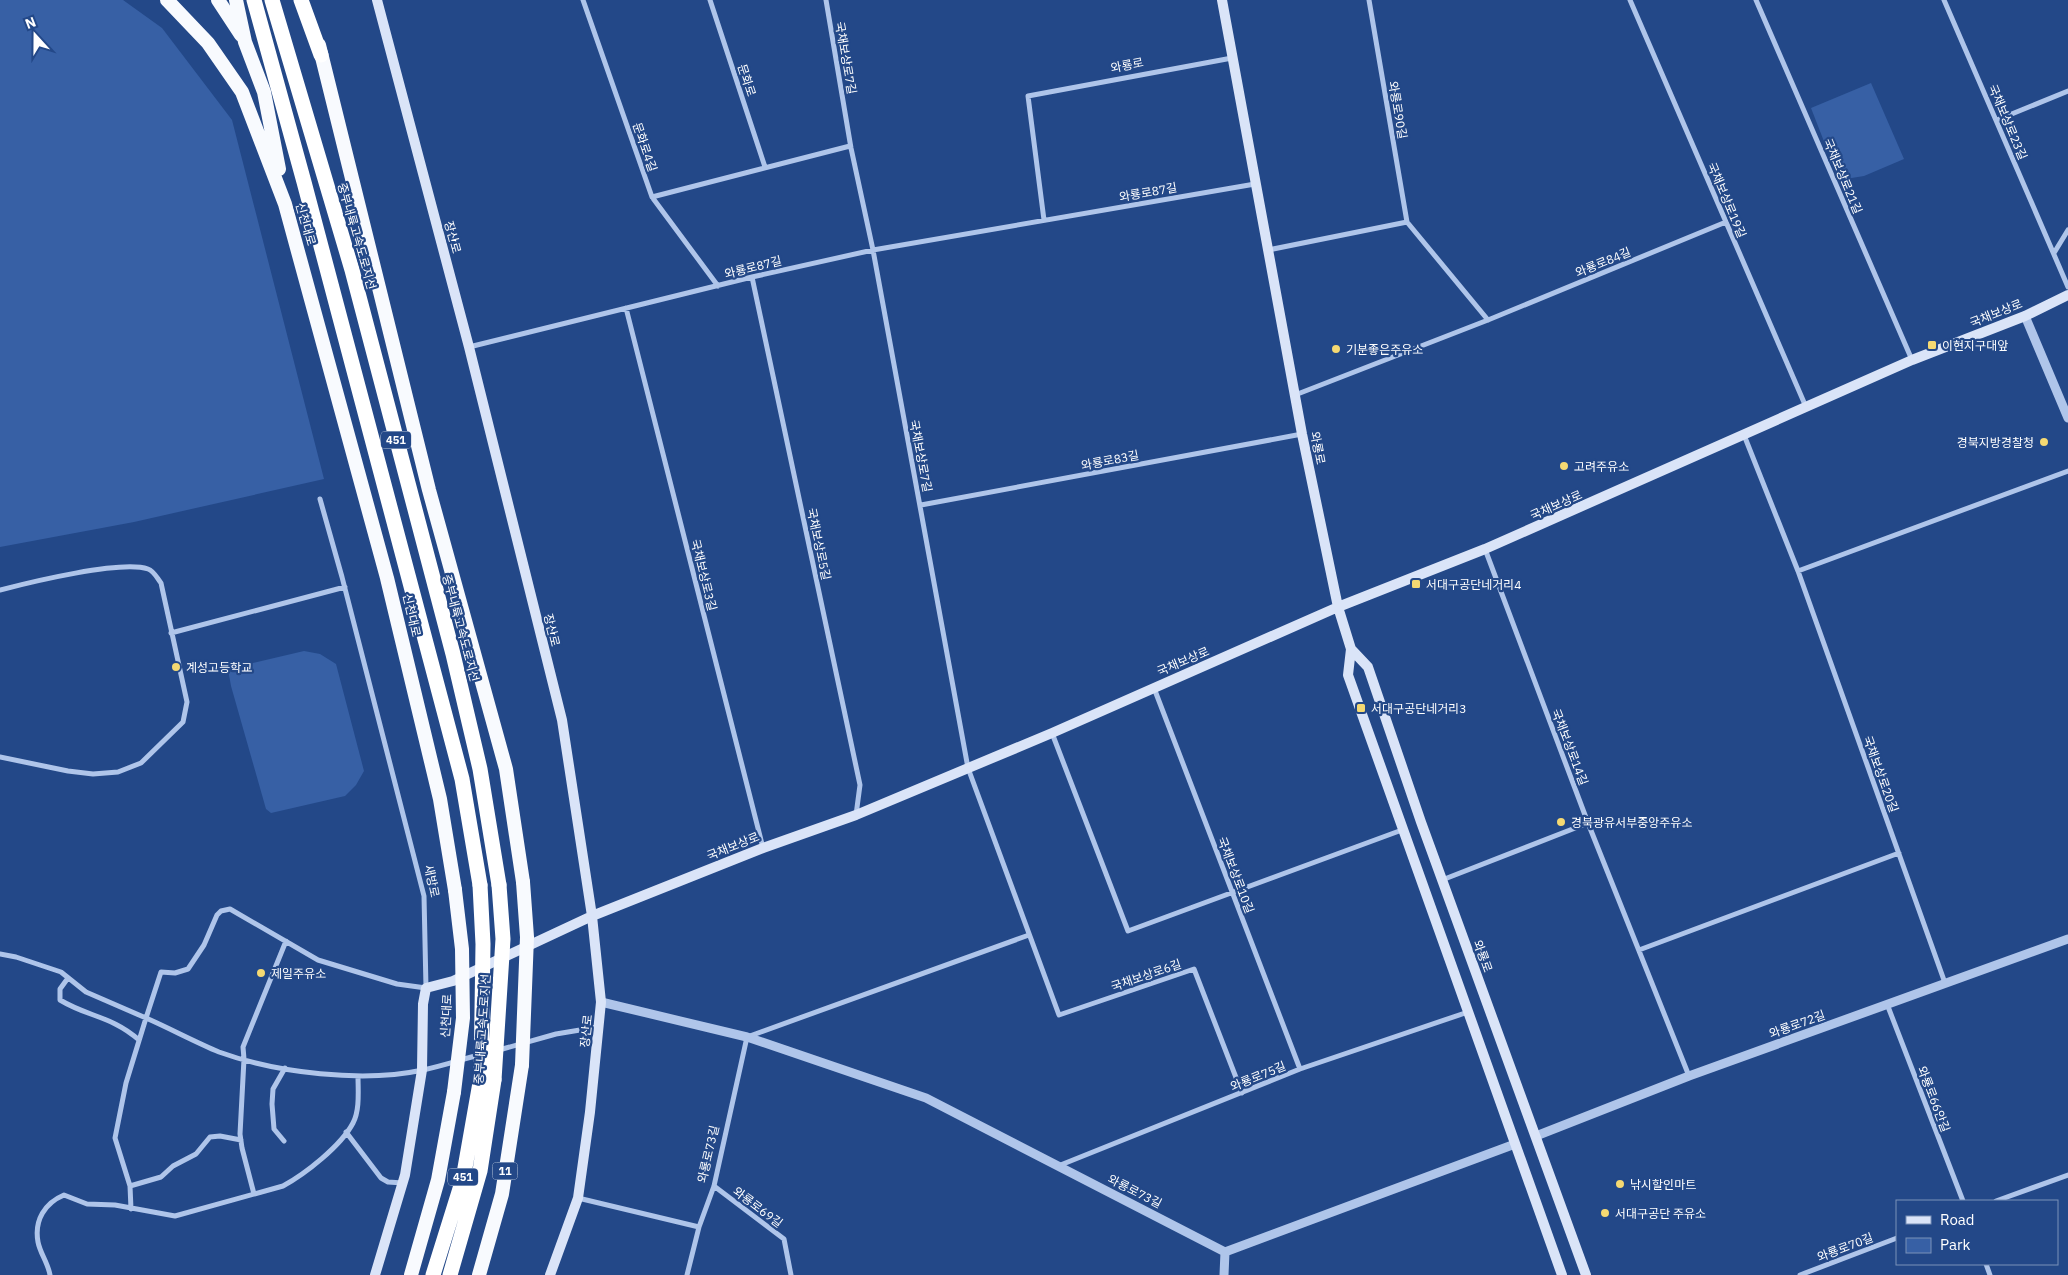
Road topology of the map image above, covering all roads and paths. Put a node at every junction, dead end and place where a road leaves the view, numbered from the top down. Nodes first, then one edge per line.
1 (167, 0) edge
2 (218, 0) edge
3 (236, 0) edge
4 (254, 0) edge
5 (272, 0) edge
6 (301, 0) edge
7 (309, 0) edge
8 (377, 0) edge
9 (583, 0) edge
10 (710, 0) edge
11 (826, 0) edge
12 (1222, 0) edge
13 (1369, 0) edge
14 (1630, 0) edge
15 (1756, 0) edge
16 (1944, 0) edge
17 (245, 42) junction
18 (321, 55) junction
19 (1232, 58) junction
20 (2068, 91) edge
21 (1997, 120) junction
22 (851, 148) junction
23 (765, 167) junction
24 (1255, 184) junction
25 (652, 197) junction
26 (285, 204) junction
27 (1044, 220) junction
28 (1407, 222) junction
29 (1726, 222) junction
30 (2068, 230) edge
31 (873, 250) junction
32 (1268, 250) junction
33 (2054, 253) junction
34 (752, 277) junction
35 (718, 286) junction
36 (2068, 287) edge
37 (2068, 295) edge
38 (626, 308) junction
39 (2025, 316) junction
40 (1488, 320) junction
41 (469, 347) junction
42 (1912, 360) junction
43 (1295, 395) junction
44 (1806, 407) junction
45 (2067, 412) edge
46 (1302, 434) junction
47 (1744, 435) junction
48 (2068, 471) edge
49 (320, 499) dead end
50 (920, 505) junction
51 (1485, 550) junction
52 (1798, 571) junction
53 (344, 587) junction
54 (0, 590) edge
55 (1338, 607) junction
56 (171, 633) junction
57 (1351, 649) junction
58 (1154, 688) junction
59 (1052, 733) junction
60 (0, 757) edge
61 (968, 768) junction
62 (856, 815) junction
63 (1588, 824) junction
64 (1402, 830) junction
65 (763, 848) junction
66 (1899, 853) junction
67 (1442, 880) junction
68 (1231, 892) junction
69 (592, 916) junction
70 (1029, 935) junction
71 (2068, 939) edge
72 (286, 941) junction
73 (1639, 950) junction
74 (0, 954) edge
75 (68, 978) junction
76 (1945, 983) junction
77 (426, 988) junction
78 (601, 1002) junction
79 (1888, 1004) junction
80 (1468, 1012) junction
81 (146, 1018) junction
82 (598, 1027) junction
83 (747, 1037) junction
84 (139, 1040) junction
85 (244, 1059) junction
86 (285, 1068) junction
87 (1300, 1069) junction
88 (422, 1070) junction
89 (358, 1076) junction
90 (1689, 1076) junction
91 (487, 1078) junction
92 (1242, 1093) junction
93 (346, 1132) junction
94 (1536, 1136) junction
95 (241, 1140) junction
96 (284, 1140) dead end
97 (1515, 1144) junction
98 (1058, 1166) junction
99 (2068, 1176) edge
100 (403, 1182) junction
101 (130, 1186) junction
102 (714, 1186) junction
103 (254, 1194) junction
104 (578, 1198) junction
105 (1963, 1200) edge
106 (1999, 1200) edge
107 (131, 1209) junction
108 (699, 1227) junction
109 (1896, 1238) edge
110 (1225, 1252) junction
111 (50, 1275) edge
112 (375, 1275) edge
113 (411, 1275) edge
114 (433, 1275) edge
115 (450, 1275) edge
116 (479, 1275) edge
117 (550, 1275) edge
118 (687, 1275) edge
119 (791, 1275) edge
120 (1224, 1275) edge
121 (1562, 1275) edge
122 (1586, 1275) edge
123 (1800, 1275) edge

1 - 26 highway, 신천대로
2 - 17 highway
3 - 17 highway
4 - 91 highway, 중부내륙고속도로지선 / 451, bridge
5 - 91 highway, 중부내륙고속도로지선 / 451, bridge
6 - 18 highway
7 - 18 highway
8 - 41 main road, 장산로
9 - 25 street, 문화로4길
10 - 23 street, 문화로
11 - 22 street, 국채보상로7길
12 - 19 main road, 와룡로
13 - 28 street, 와룡로90길
14 - 29 street, 국채보상로19길
15 - 42 street, 국채보상로21길
16 - 21 street, 국채보상로23길
17 - 26 highway
18 - 116 highway, 11, bridge
19 - 24 main road, 와룡로
19 - 27 street, 와룡로
20 - 21 street
21 - 33 street, 국채보상로23길
22 - 23 street
22 - 31 street, 국채보상로7길
23 - 25 street
24 - 27 street, 와룡로87길
24 - 32 main road, 와룡로
25 - 35 street, 문화로4길
26 - 113 highway, 신천대로, bridge
27 - 31 street, 와룡로87길
28 - 32 street
28 - 40 street
29 - 40 street, 와룡로84길
29 - 44 street, 국채보상로19길
30 - 33 street
31 - 34 street, 와룡로87길
31 - 50 street, 국채보상로7길
32 - 43 main road, 와룡로
33 - 36 street, 국채보상로23길
34 - 35 street, 와룡로87길
34 - 62 street, 국채보상로5길
35 - 38 street, 와룡로87길
37 - 39 main road, 국채보상로
38 - 41 street, 와룡로87길
38 - 65 street, 국채보상로3길
39 - 42 main road, 국채보상로
39 - 45 street
40 - 43 street, 와룡로84길
41 - 69 main road, 장산로
42 - 44 main road, 국채보상로
43 - 46 main road, 와룡로
44 - 47 main road, 국채보상로
46 - 50 street, 와룡로83길
46 - 55 main road, 와룡로
47 - 51 main road, 국채보상로
47 - 52 street, 국채보상로20길
48 - 52 street
49 - 53 street, 새방로
50 - 61 street, 국채보상로7길
51 - 55 main road, 국채보상로
51 - 63 street, 국채보상로14길
52 - 66 street, 국채보상로20길
53 - 56 street
53 - 77 street, 새방로
54 - 56 street
55 - 57 main road, 와룡로
55 - 58 main road, 국채보상로
56 - 60 street
57 - 64 main road, 와룡로
57 - 67 main road, 와룡로
58 - 59 main road, 국채보상로
58 - 68 street, 국채보상로10길
59 - 61 main road, 국채보상로
59 - 68 street
61 - 62 main road, 국채보상로
61 - 70 street, 국채보상로6길
62 - 65 main road, 국채보상로
63 - 67 street
63 - 73 street, 국채보상로14길
64 - 68 street
64 - 80 main road, 와룡로
65 - 69 main road, 국채보상로
66 - 73 street
66 - 76 street, 국채보상로20길
67 - 94 main road, 와룡로
68 - 87 street, 국채보상로10길
69 - 77 main road, 국채보상로
69 - 78 main road, 장산로
70 - 83 street
70 - 92 street, 국채보상로6길
71 - 76 street, 와룡로72길
72 - 77 street
72 - 81 street
72 - 85 street
73 - 90 street, 국채보상로14길
74 - 75 street
75 - 81 street
75 - 84 street
76 - 79 street, 와룡로72길
77 - 88 main road, 새방로
78 - 82 main road, 장산로
78 - 83 street, 와룡로73길
79 - 90 street, 와룡로72길
79 - 105 street, 와룡로66안길
80 - 87 street, 와룡로75길
80 - 97 main road, 와룡로
81 - 84 street
81 - 85 street
82 - 88 street
82 - 104 main road, 장산로
83 - 98 street, 와룡로73길
83 - 102 street, 와룡로73길
84 - 101 street
85 - 86 street
85 - 95 street
86 - 89 street
86 - 96 street
87 - 92 street, 와룡로75길
88 - 89 street
88 - 100 main road, 새방로
89 - 93 street
90 - 94 street, 와룡로72길
91 - 114 highway, 중부내륙고속도로지선 / 451
91 - 115 highway, 중부내륙고속도로지선 / 451
92 - 98 street, 와룡로75길
93 - 100 street
93 - 103 street
94 - 122 main road, 와룡로
95 - 101 street
95 - 103 street
97 - 110 street
97 - 121 main road, 와룡로
98 - 110 street, 와룡로73길
99 - 106 street
100 - 112 main road, 새방로
101 - 107 street
102 - 108 street, 와룡로73길
102 - 119 street, 와룡로69길
103 - 107 street
104 - 108 street
104 - 117 main road, 장산로
107 - 111 street
108 - 118 street, 와룡로73길
109 - 123 street, 와룡로70길
110 - 120 street

